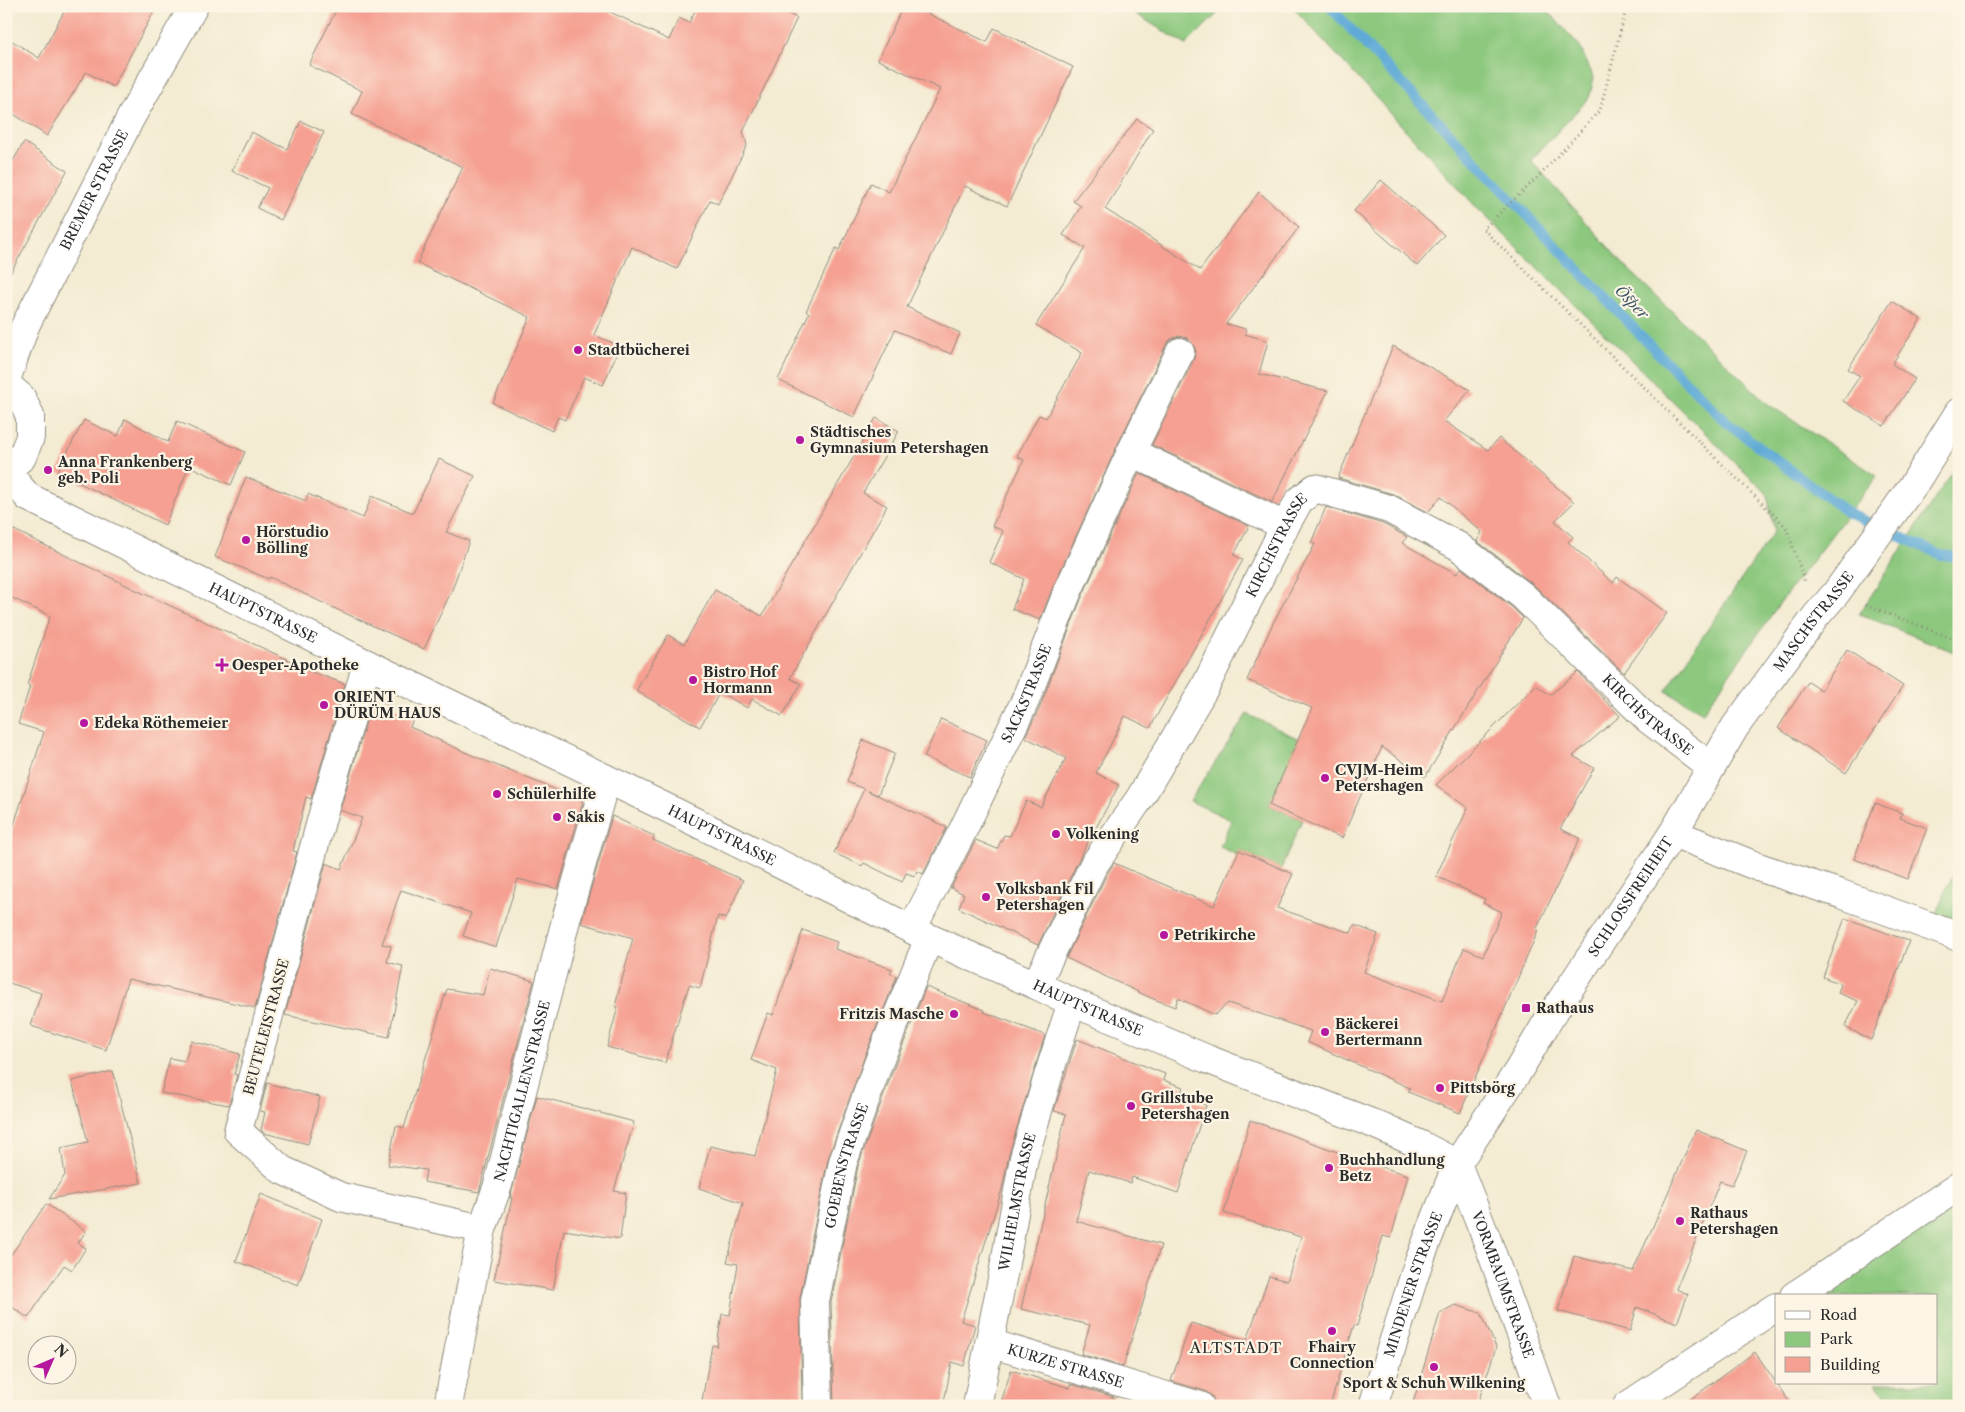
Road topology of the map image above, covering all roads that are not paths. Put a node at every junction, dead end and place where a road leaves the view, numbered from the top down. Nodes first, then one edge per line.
1 (194, 6) edge
2 (1180, 352) dead end
3 (6, 380) edge
4 (6, 384) edge
5 (1959, 412) edge
6 (1131, 452) junction
7 (6, 471) edge
8 (1284, 526) junction
9 (367, 664) junction
10 (1711, 768) junction
11 (606, 779) junction
12 (1674, 834) junction
13 (920, 933) junction
14 (1959, 937) edge
15 (1036, 985) junction
16 (1072, 1002) junction
17 (1457, 1164) junction
18 (1959, 1186) edge
19 (482, 1229) junction
20 (1797, 1294) edge
21 (1775, 1309) edge
22 (989, 1343) junction
23 (448, 1406) edge
24 (818, 1406) edge
25 (977, 1406) edge
26 (1200, 1406) edge
27 (1373, 1406) edge
28 (1547, 1406) edge
29 (1628, 1406) edge

1 - 3 street, BREMER STRASSE
2 - 6 street, SACKSTRASSE
4 - 7 street
5 - 10 street, MASCHSTRASSE
6 - 8 street
6 - 13 street, SACKSTRASSE
7 - 9 street, HAUPTSTRASSE
8 - 10 street, KIRCHSTRASSE
8 - 15 street, KIRCHSTRASSE
9 - 11 street, HAUPTSTRASSE
9 - 19 street, BEUTELEISTRASSE
10 - 12 street, MASCHSTRASSE
11 - 13 street, HAUPTSTRASSE
11 - 19 street, NACHTIGALLENSTRASSE
12 - 14 street, SCHLOSSFREIHEIT
12 - 17 street, SCHLOSSFREIHEIT
13 - 15 street, HAUPTSTRASSE
13 - 24 street, GOEBENSTRASSE
15 - 16 street, HAUPTSTRASSE
16 - 17 street, HAUPTSTRASSE
16 - 22 street, WILHELMSTRASSE
17 - 27 street, MINDENER STRASSE
17 - 28 street, VORMBAUMSTRASSE
18 - 20 street
19 - 23 street, NACHTIGALLENSTRASSE
21 - 29 street
22 - 25 street, WILHELMSTRASSE
22 - 26 street, KURZE STRASSE

